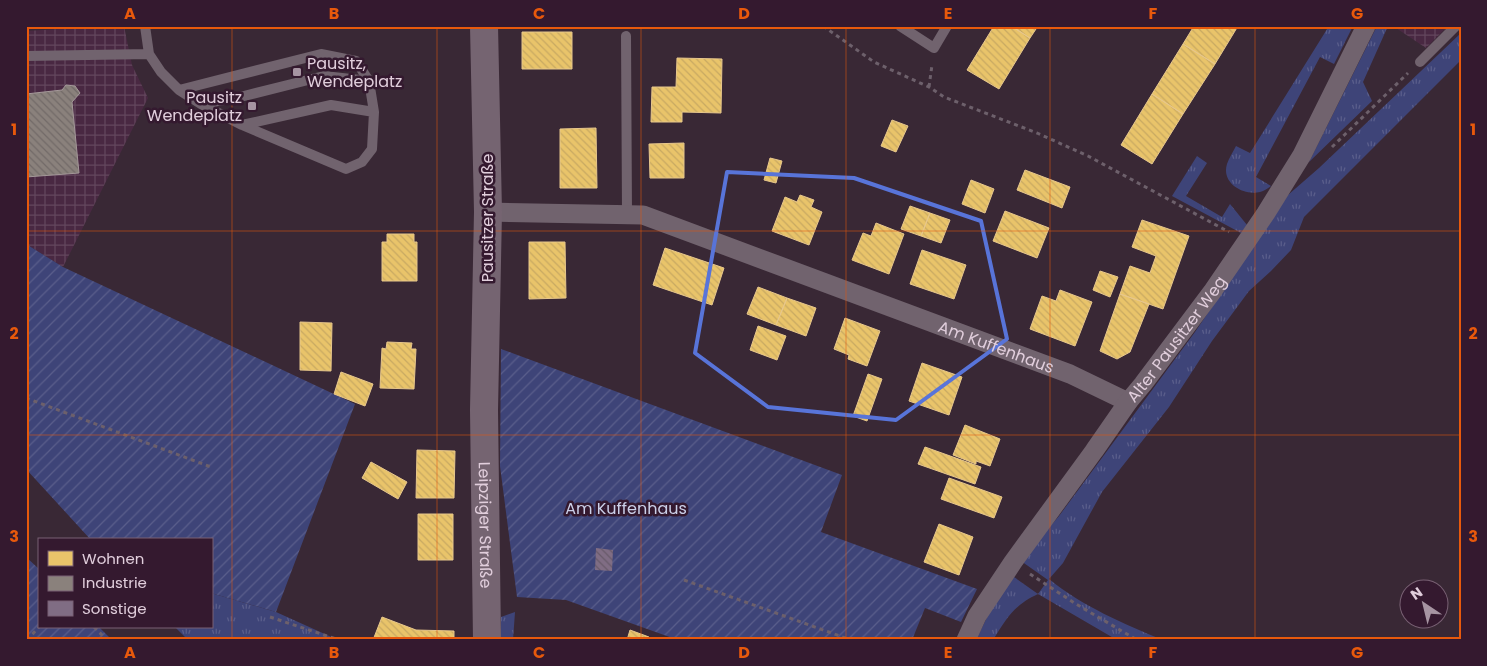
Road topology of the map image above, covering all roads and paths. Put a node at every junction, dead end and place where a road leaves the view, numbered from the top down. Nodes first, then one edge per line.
1 (145, 26) edge
2 (484, 26) edge
3 (823, 26) edge
4 (900, 26) edge
5 (947, 26) edge
6 (1366, 26) edge
7 (1456, 26) edge
8 (626, 36) dead end
9 (934, 48) junction
10 (150, 54) junction
11 (26, 56) edge
12 (1420, 62) joint
13 (369, 81) junction
14 (929, 86) junction
15 (179, 90) junction
16 (201, 104) junction
17 (374, 112) junction
18 (242, 125) junction
19 (1328, 151) dead end
20 (488, 212) junction
21 (627, 214) junction
22 (1246, 243) junction
23 (26, 398) edge
24 (1128, 402) junction
25 (484, 410) joint
26 (211, 467) dead end
27 (1013, 562) junction
28 (684, 580) dead end
29 (270, 616) dead end
30 (38, 628) edge
31 (95, 628) edge
32 (27, 640) edge
33 (107, 640) edge
34 (339, 640) edge
35 (487, 640) edge
36 (851, 640) edge
37 (966, 640) edge
38 (1137, 640) edge

1 - 10 lane
2 - 20 street, Pausitzer Straße
3 - 14 path
4 - 9 lane
5 - 9 lane
6 - 22 street, Alter Pausitzer Weg
7 - 12 lane
8 - 21 lane
9 - 14 path
10 - 11 lane
10 - 15 lane
12 - 19 path
13 - 15 lane
13 - 16 lane
13 - 17 lane
14 - 22 path
15 - 16 lane
16 - 18 lane
17 - 18 lane
17 - 18 lane
20 - 21 street, Am Kuffenhaus
20 - 25 street, Pausitzer Straße
21 - 24 street, Am Kuffenhaus
22 - 24 street, Alter Pausitzer Weg
23 - 26 path
24 - 27 street, Alter Pausitzer Weg
25 - 35 street, Leipziger Straße
27 - 37 street, Alter Pausitzer Weg
27 - 38 path
28 - 36 path
29 - 34 path
30 - 32 path
31 - 33 path

